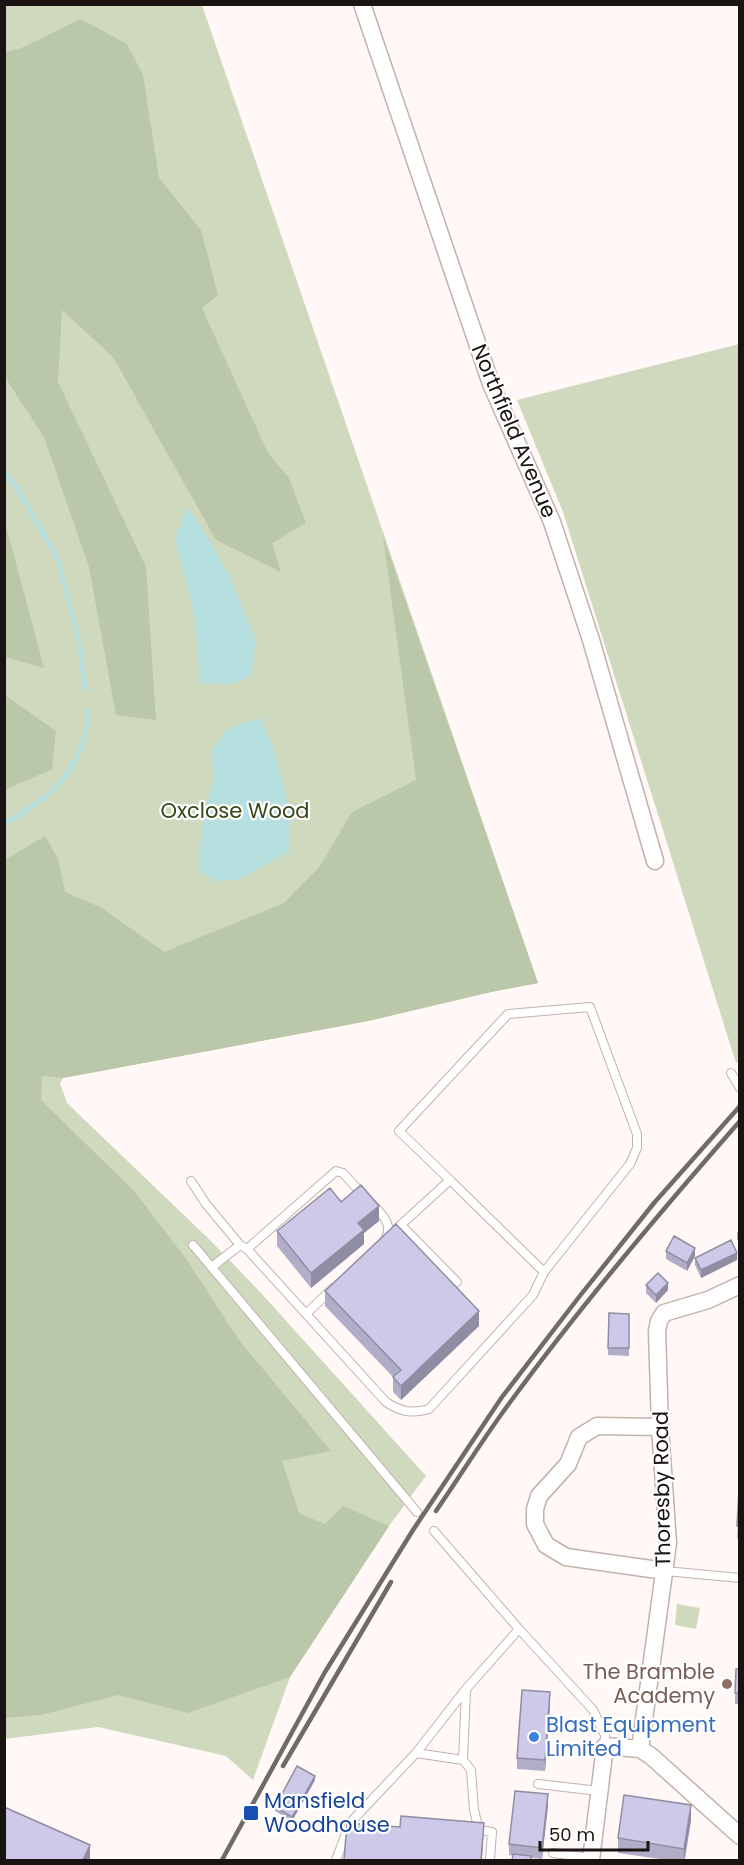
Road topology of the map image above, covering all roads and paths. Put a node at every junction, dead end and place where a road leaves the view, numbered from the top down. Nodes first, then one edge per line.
1 (362, 4) edge
2 (655, 861) dead end
3 (731, 1073) dead end
4 (740, 1088) edge
5 (450, 1180) junction
6 (191, 1181) dead end
7 (401, 1225) junction
8 (388, 1237) junction
9 (193, 1245) dead end
10 (379, 1245) edge
11 (244, 1247) junction
12 (212, 1268) junction
13 (544, 1272) junction
14 (457, 1282) dead end
15 (339, 1283) edge
16 (740, 1285) edge
17 (306, 1314) junction
18 (660, 1427) junction
19 (417, 1512) dead end
20 (434, 1531) dead end
21 (665, 1571) junction
22 (740, 1578) edge
23 (519, 1629) junction
24 (466, 1689) junction
25 (605, 1746) junction
26 (640, 1749) junction
27 (416, 1753) junction
28 (463, 1760) junction
29 (538, 1784) dead end
30 (599, 1791) junction
31 (740, 1836) edge
32 (553, 1853) dead end
33 (591, 1859) edge
34 (336, 1860) edge
35 (490, 1860) edge

1 - 2 street, Northfield Avenue
3 - 4 lane
5 - 7 lane
5 - 13 lane
5 - 13 lane
6 - 11 lane
7 - 8 lane
7 - 14 lane
8 - 10 lane
8 - 11 lane
9 - 12 lane
11 - 12 lane
11 - 17 lane
12 - 19 lane
13 - 17 lane
15 - 17 lane
16 - 18 street, Thoresby Road
18 - 21 street, Thoresby Road
18 - 21 street
20 - 23 lane
21 - 22 lane
21 - 26 street, Thoresby Road
23 - 24 lane
23 - 25 lane
24 - 27 lane
24 - 28 lane
25 - 26 street
25 - 30 street
26 - 31 street
27 - 28 lane
27 - 34 lane
28 - 35 lane
29 - 30 lane
30 - 33 street
32 - 33 lane

